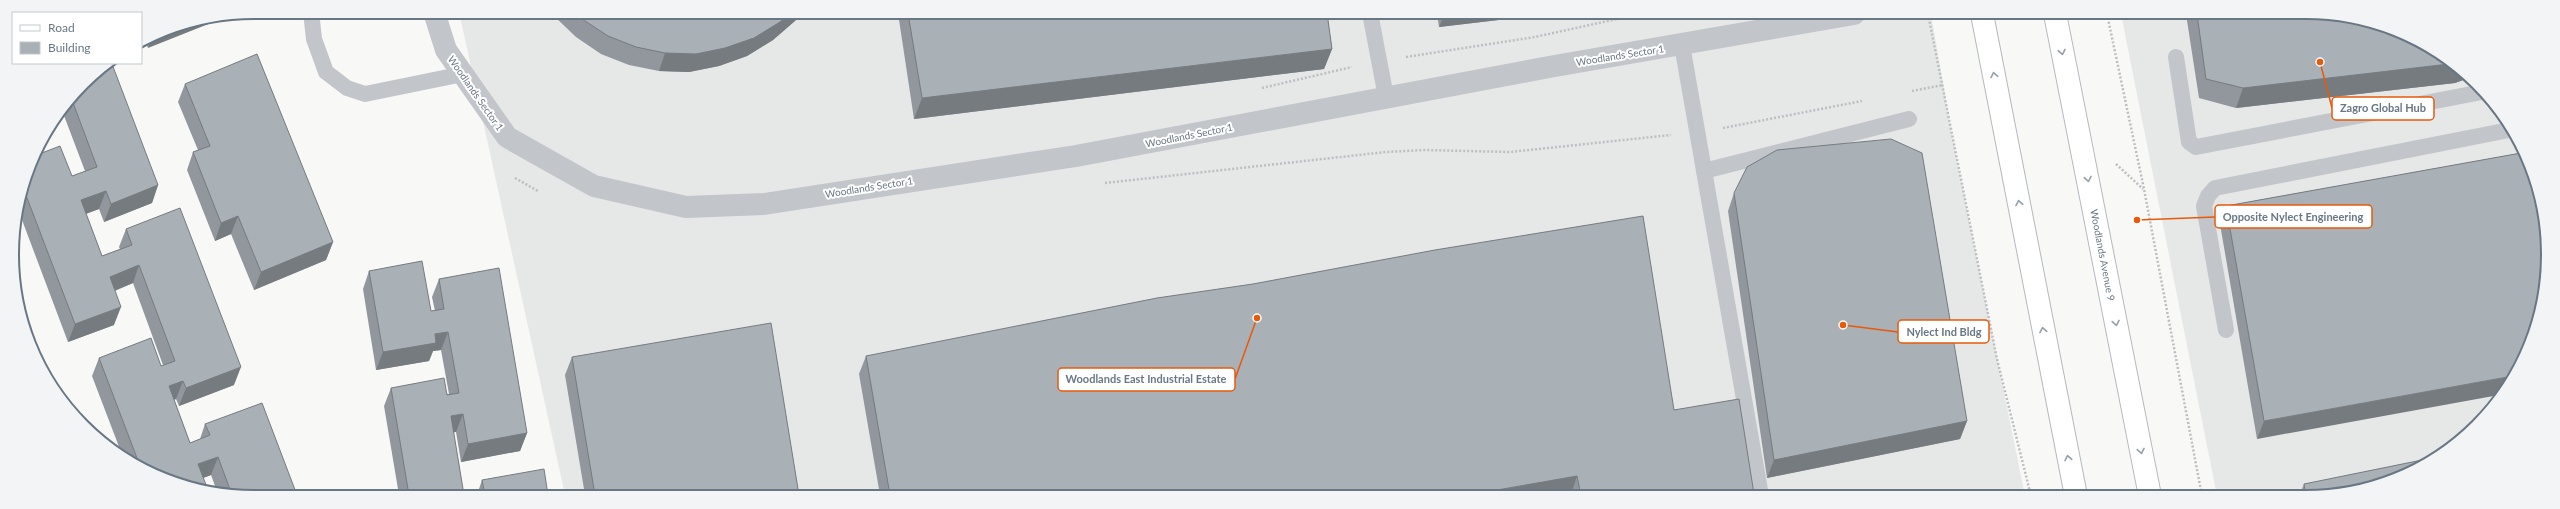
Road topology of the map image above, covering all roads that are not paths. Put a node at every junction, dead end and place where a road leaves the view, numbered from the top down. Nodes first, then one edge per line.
1 (312, 19) edge
2 (436, 19) edge
3 (1371, 19) edge
4 (1825, 19) edge
5 (1983, 19) edge
6 (2055, 19) edge
7 (1682, 44) junction
8 (2176, 56) dead end
9 (463, 74) junction
10 (2477, 93) edge
11 (1386, 97) junction
12 (1909, 119) dead end
13 (2505, 131) edge
14 (1704, 171) junction
15 (2226, 330) dead end
16 (1760, 490) edge
17 (2075, 490) edge
18 (2149, 490) edge

1 - 9 lane
2 - 9 street, Woodlands Sector 1
3 - 11 lane
4 - 7 street, Woodlands Sector 1
17 -> 5 main road
6 -> 18 main road, Woodlands Avenue 9
7 - 11 street, Woodlands Sector 1
7 - 14 lane
8 - 10 lane
9 - 11 street, Woodlands Sector 1
12 - 14 lane
13 - 15 lane
14 - 16 lane

